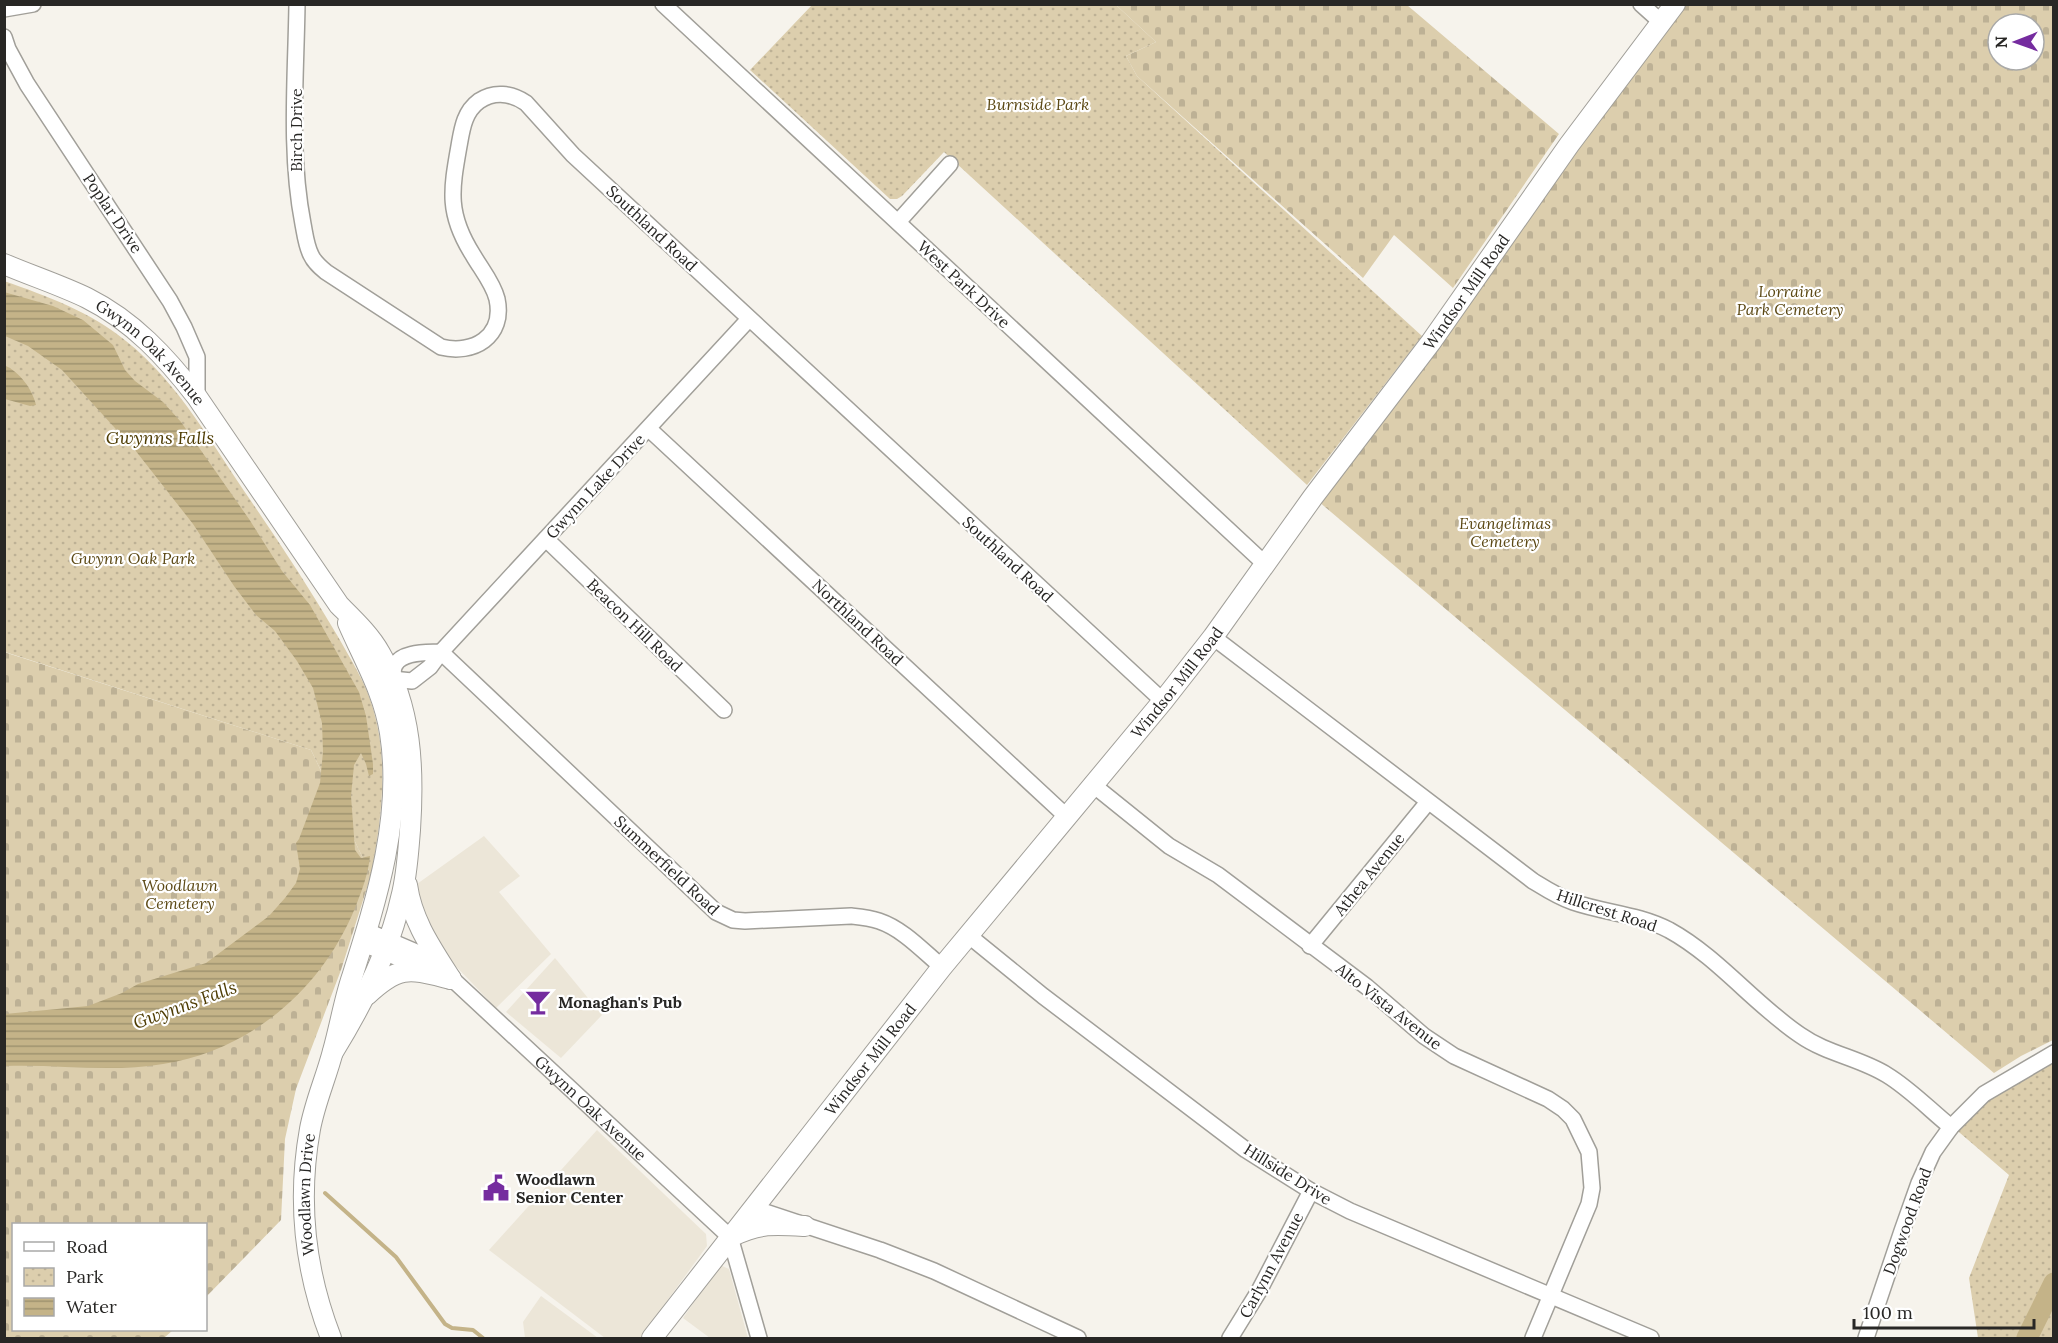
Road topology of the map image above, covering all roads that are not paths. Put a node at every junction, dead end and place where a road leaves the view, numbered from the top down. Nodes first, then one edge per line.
1 (33, 4) edge
2 (297, 4) edge
3 (663, 4) edge
4 (1641, 4) edge
5 (1675, 4) edge
6 (4, 9) edge
7 (1661, 22) junction
8 (4, 38) edge
9 (950, 164) dead end
10 (898, 222) junction
11 (310, 254) joint
12 (4, 264) edge
13 (749, 319) junction
14 (197, 396) junction
15 (649, 429) junction
16 (546, 539) junction
17 (1265, 564) junction
18 (1213, 637) junction
19 (441, 652) junction
20 (385, 682) junction
21 (1162, 701) junction
22 (724, 710) dead end
23 (1092, 784) junction
24 (1428, 802) junction
25 (1066, 816) junction
26 (405, 877) junction
27 (968, 935) junction
28 (365, 937) junction
29 (1310, 945) junction
30 (386, 946) junction
31 (942, 967) junction
32 (451, 979) junction
33 (365, 996) junction
34 (333, 1052) junction
35 (2054, 1053) edge
36 (1951, 1127) junction
37 (1311, 1191) junction
38 (753, 1208) junction
39 (805, 1226) junction
40 (730, 1237) junction
41 (1552, 1296) junction
42 (1068, 1336) edge
43 (331, 1338) edge
44 (652, 1338) edge
45 (759, 1338) edge
46 (1230, 1338) edge
47 (1533, 1338) edge
48 (1651, 1338) edge
49 (1866, 1338) edge

1 - 6 street
2 - 11 street, Birch Drive
3 - 10 street, West Park Drive
4 - 7 street
5 - 7 main road, Windsor Mill Road
7 - 17 main road, Windsor Mill Road
8 - 14 street, Poplar Drive
9 - 10 street
10 - 17 street, West Park Drive
11 - 13 street, Southland Road
12 - 14 main road, Gwynn Oak Avenue
13 - 15 street, Gwynn Lake Drive
13 - 21 street, Southland Road
14 - 20 main road, Gwynn Oak Avenue
15 - 16 street, Gwynn Lake Drive
15 - 25 street, Northland Road
16 - 19 street, Gwynn Lake Drive
16 - 22 street, Beacon Hill Road
17 - 18 main road, Windsor Mill Road
18 - 21 main road, Windsor Mill Road
18 - 24 street, Hillcrest Road
19 - 20 street, Gwynn Lake Drive
19 - 20 street
19 - 31 street, Summerfield Road
20 - 26 main road, Gwynn Oak Avenue
20 - 28 main road, Gwynn Oak Avenue
21 - 23 main road, Windsor Mill Road
23 - 25 main road, Windsor Mill Road
23 - 29 street, Alto Vista Avenue
24 - 29 street, Athea Avenue
24 - 36 street, Hillcrest Road
25 - 27 main road, Windsor Mill Road
26 - 30 main road, Gwynn Oak Avenue
26 - 32 main road
27 - 31 main road, Windsor Mill Road
27 - 37 street, Hillside Drive
28 - 30 street, Gwynn Oak Avenue
28 - 34 main road, Woodlawn Drive
29 - 41 street, Alto Vista Avenue
30 - 32 street, Gwynn Oak Avenue
30 - 33 main road, Woodlawn Drive
31 - 38 main road, Windsor Mill Road
32 - 33 main road
32 - 40 street, Gwynn Oak Avenue
33 - 34 main road, Woodlawn Drive
34 - 43 main road, Woodlawn Drive
35 - 36 street, Dogwood Road
36 - 49 street, Dogwood Road
37 - 41 street, Hillside Drive
37 - 46 street, Carlynn Avenue
38 - 39 street
38 - 40 main road, Windsor Mill Road
39 - 40 main road
39 - 42 street
40 - 44 main road, Windsor Mill Road
40 - 45 street
41 - 47 street, Alto Vista Avenue
41 - 48 street, Hillside Drive

